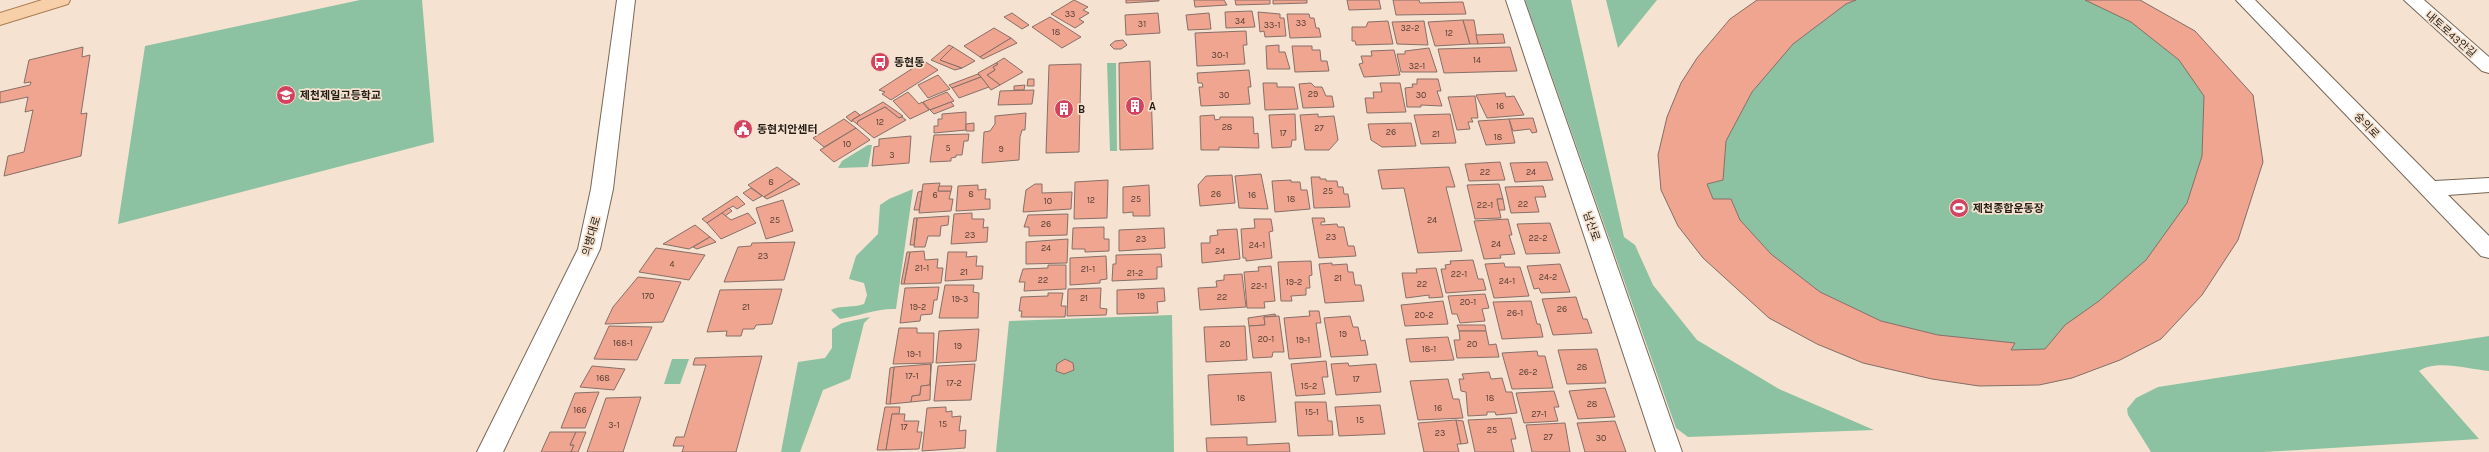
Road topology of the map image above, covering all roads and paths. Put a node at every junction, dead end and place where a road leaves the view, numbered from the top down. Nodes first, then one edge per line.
1 (61, 0) edge
2 (626, 0) edge
3 (1515, 0) edge
4 (2245, 0) edge
5 (2413, 0) edge
6 (0, 19) edge
7 (2489, 67) edge
8 (2489, 185) edge
9 (2430, 189) junction
10 (2489, 250) edge
11 (490, 452) edge
12 (1669, 452) edge

1 - 6 main road
2 - 11 street, 의병대로
3 - 12 street, 남산로
4 - 9 street, 숭의로
5 - 7 street, 내토로43안길
8 - 9 street
9 - 10 street, 숭의로

